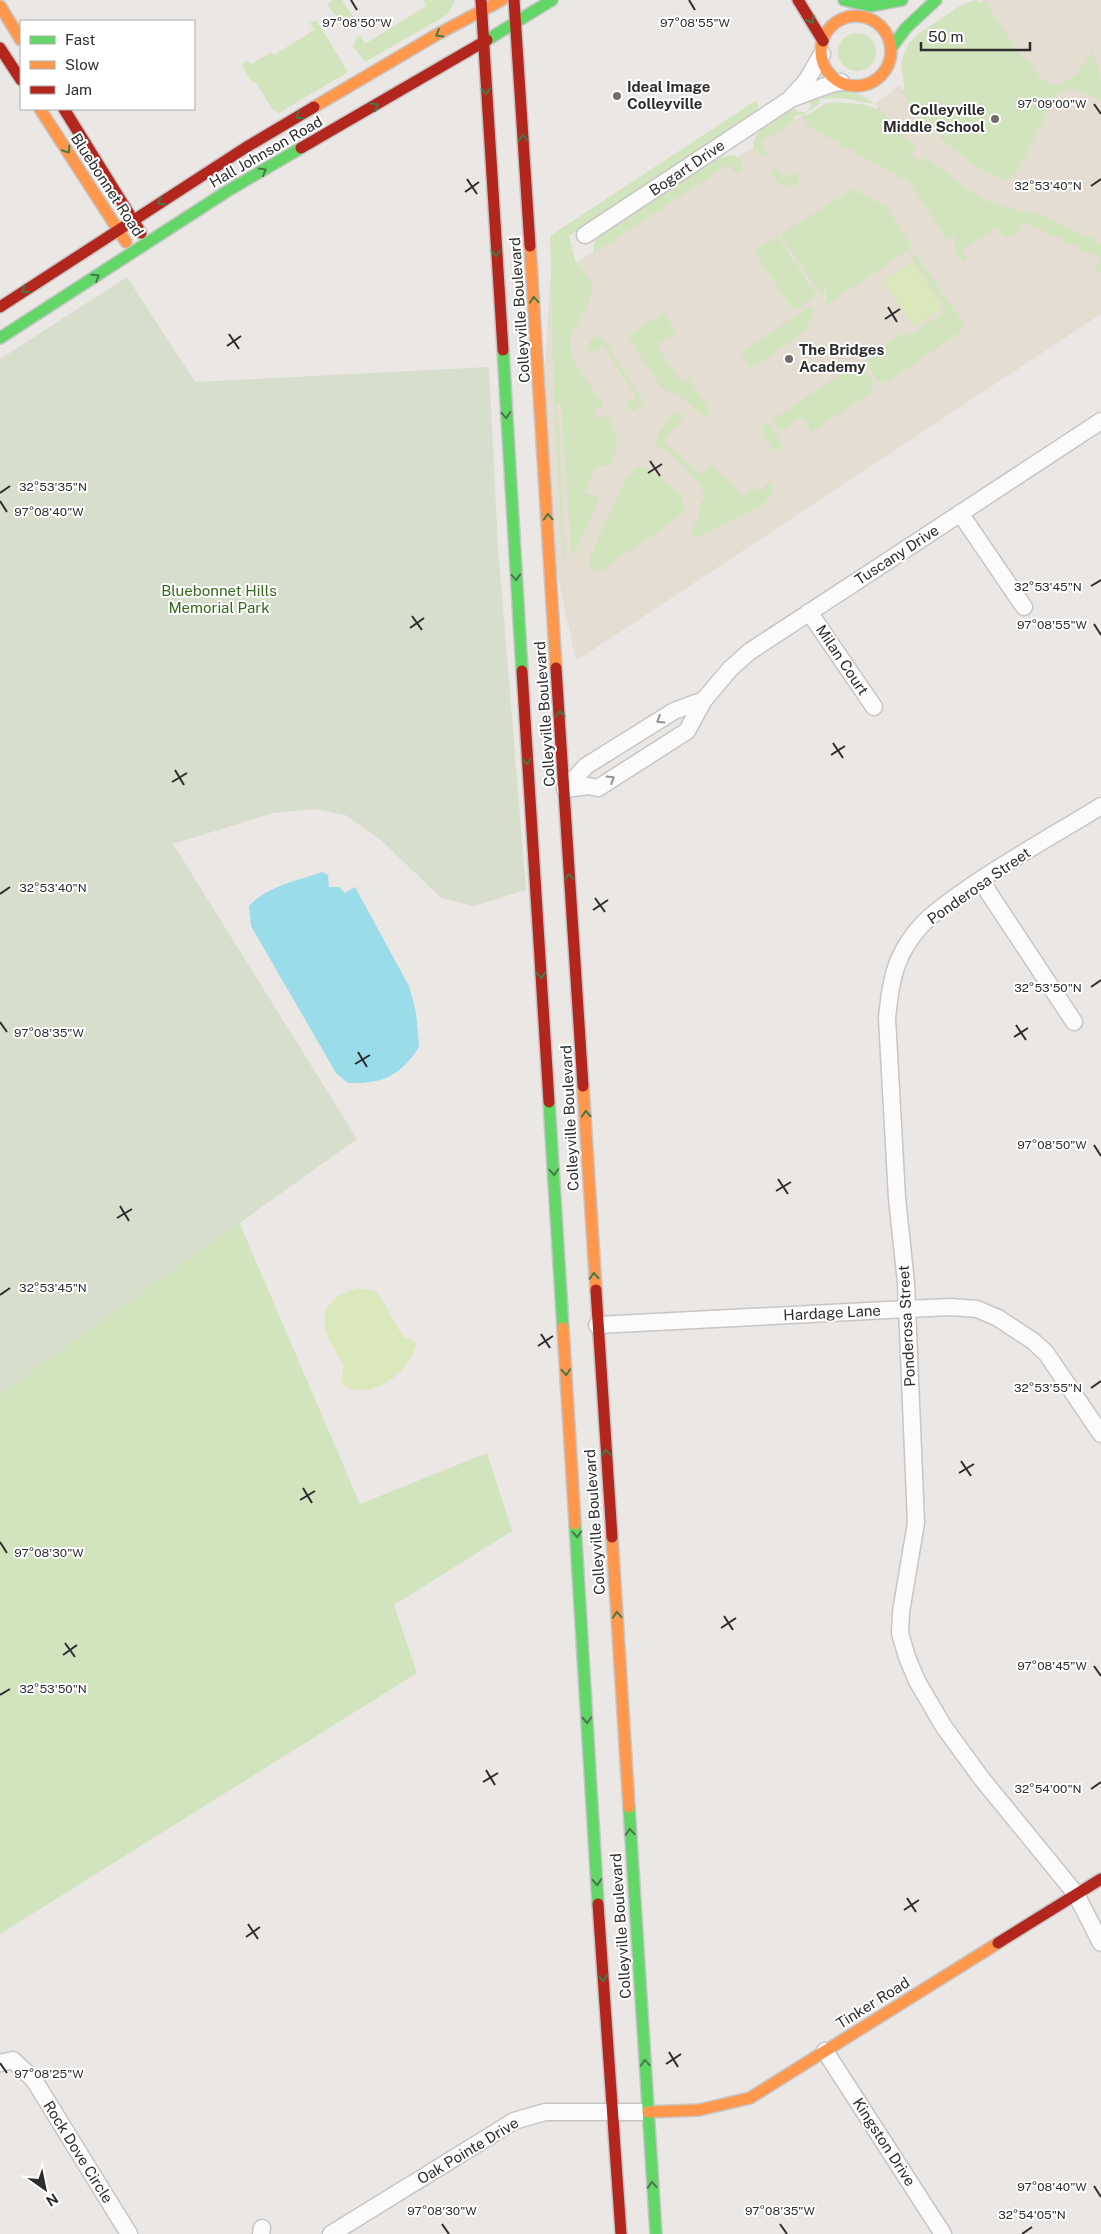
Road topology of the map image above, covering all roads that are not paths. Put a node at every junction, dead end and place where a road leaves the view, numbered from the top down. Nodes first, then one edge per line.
1 (502, 0) edge
2 (514, 0) edge
3 (552, 0) edge
4 (798, 0) edge
5 (931, 0) edge
6 (936, 0) edge
7 (838, 2) edge
8 (481, 5) edge
9 (0, 6) edge
10 (902, 6) edge
11 (859, 16) junction
12 (888, 17) dead end
13 (874, 21) junction
14 (515, 23) junction
15 (13, 27) junction
16 (0, 33) edge
17 (20, 38) edge
18 (483, 42) junction
19 (822, 47) junction
20 (0, 48) edge
21 (891, 48) junction
22 (20, 78) edge
23 (842, 82) junction
24 (789, 100) junction
25 (41, 110) edge
26 (65, 110) edge
27 (275, 130) junction
28 (266, 150) dead end
29 (241, 169) dead end
30 (229, 190) junction
31 (133, 220) junction
32 (118, 230) junction
33 (585, 235) dead end
34 (147, 243) junction
35 (133, 252) junction
36 (0, 307) edge
37 (0, 338) edge
38 (1101, 421) edge
39 (960, 513) junction
40 (1024, 607) dead end
41 (810, 612) junction
42 (704, 700) junction
43 (874, 707) dead end
44 (637, 734) junction
45 (651, 754) junction
46 (560, 789) junction
47 (1101, 806) edge
48 (981, 881) junction
49 (1074, 1022) dead end
50 (907, 1309) junction
51 (597, 1325) junction
52 (1101, 1434) edge
53 (1101, 1879) edge
54 (1076, 1894) junction
55 (1101, 1942) edge
56 (825, 2051) junction
57 (0, 2064) edge
58 (612, 2112) junction
59 (648, 2112) junction
60 (129, 2234) edge
61 (331, 2234) edge
62 (621, 2234) edge
63 (656, 2234) edge
64 (942, 2234) edge

1 - 8 main road, Hall Johnson Road
2 - 14 main road, Colleyville Boulevard
3 - 14 main road, Hall Johnson Road
4 -> 19 main road
5 - 10 main road
6 - 21 main road
7 - 10 main road
7 - 11 main road
8 - 18 main road, Colleyville Boulevard
8 -> 27 main road, Hall Johnson Road
9 - 15 main road
11 - 13 main road
11 - 19 main road
12 - 13 main road
13 - 21 main road
14 - 18 main road, Hall Johnson Road
46 -> 14 main road, Colleyville Boulevard
15 - 16 main road
15 - 17 main road
30 -> 18 main road, Hall Johnson Road
18 -> 58 main road, Colleyville Boulevard
19 - 23 main road
19 - 24 street, Bogart Drive
20 - 22 main road
21 - 23 main road
23 - 24 street, Bogart Drive
24 - 33 street, Bogart Drive
25 -> 32 main road, Bluebonnet Road
26 - 31 main road, Bluebonnet Road
27 - 28 main road
27 -> 31 main road, Hall Johnson Road
29 - 30 main road
30 - 34 main road, Hall Johnson Road
31 - 32 main road, Hall Johnson Road
31 - 34 main road, Bluebonnet Road
32 - 35 main road, Bluebonnet Road
32 -> 36 main road, Hall Johnson Road
34 - 35 main road, Hall Johnson Road
37 -> 35 main road, Hall Johnson Road
38 - 39 street, Tuscany Drive
39 - 40 street
39 - 41 street, Tuscany Drive
41 - 42 street, Tuscany Drive
41 - 43 street, Milan Court
42 -> 44 street, Tuscany Drive
42 - 45 street, Tuscany Drive
44 - 45 street
44 - 46 street, Tuscany Drive
46 -> 45 street, Tuscany Drive
51 -> 46 main road, Colleyville Boulevard
47 - 48 street, Ponderosa Street
48 - 49 street
48 - 50 street, Ponderosa Street
50 - 51 street, Hardage Lane
50 - 52 street, Hardage Lane
50 - 54 street, Ponderosa Street
59 -> 51 main road, Colleyville Boulevard
53 - 54 main road, Tinker Road
54 - 55 street, Ponderosa Street
54 - 56 main road, Tinker Road
56 - 59 main road, Tinker Road
56 - 64 street, Kingston Drive
57 - 60 street, Rock Dove Circle
58 - 59 street, Oak Pointe Drive
58 - 61 street, Oak Pointe Drive
58 - 62 main road, Colleyville Boulevard
63 -> 59 main road, Colleyville Boulevard

